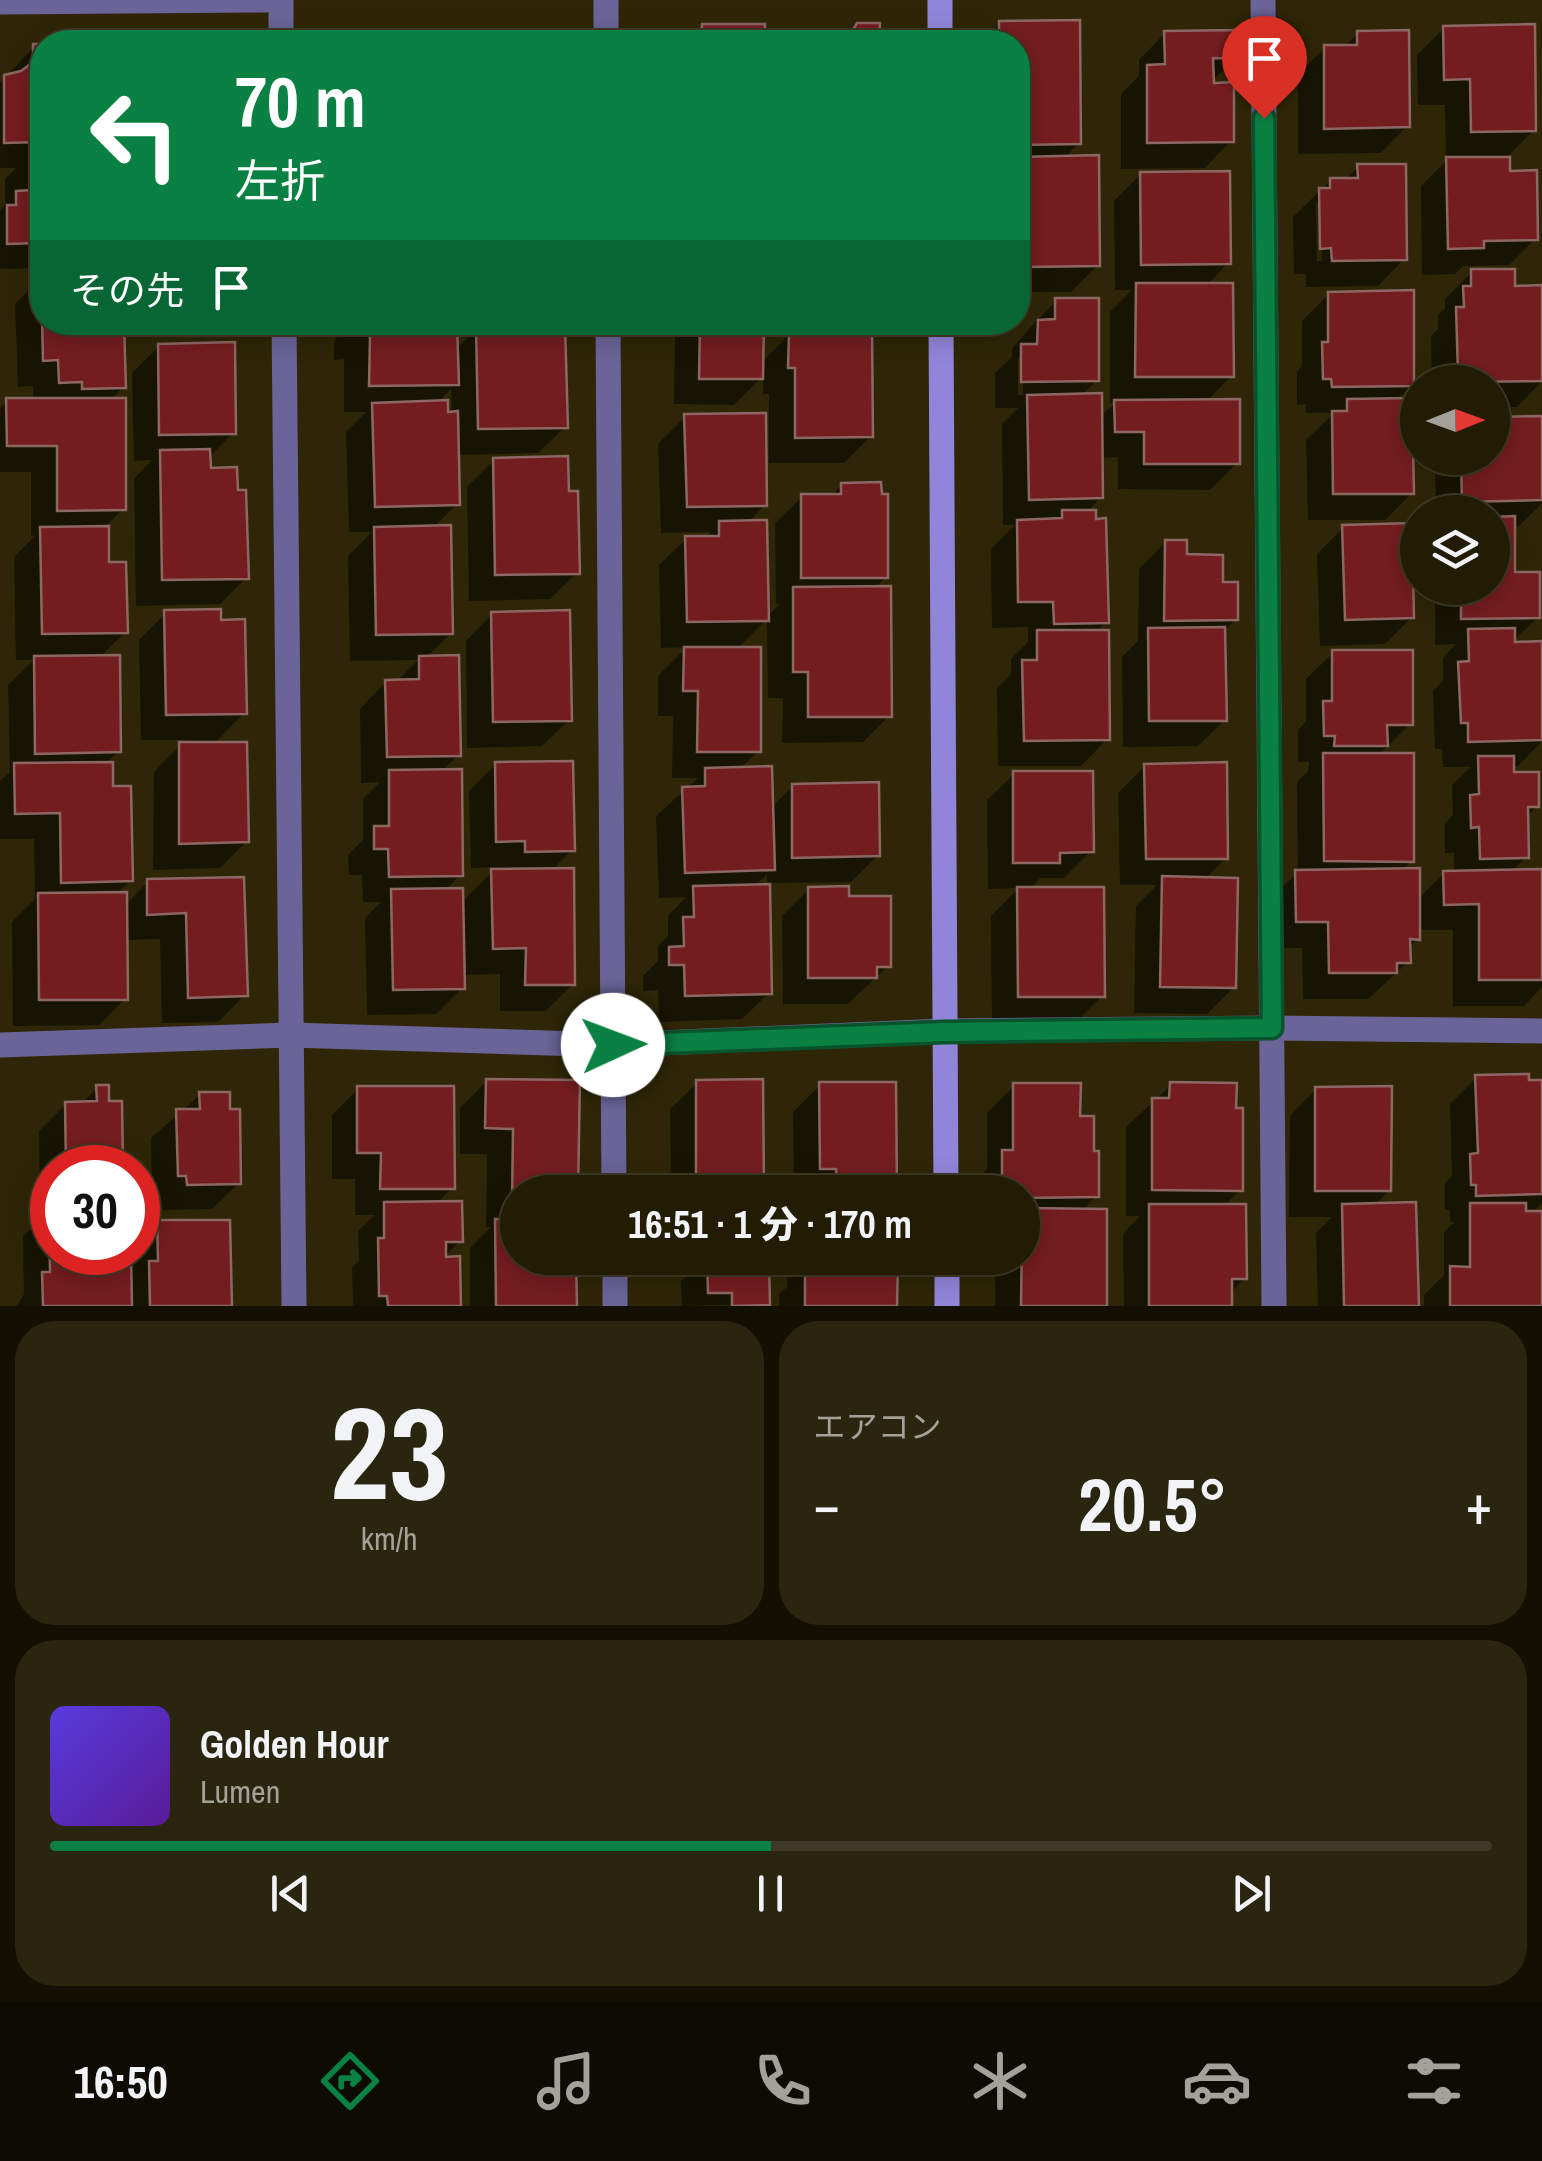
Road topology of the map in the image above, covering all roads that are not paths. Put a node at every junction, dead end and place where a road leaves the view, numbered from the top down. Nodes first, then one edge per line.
1 (265, 0) edge
2 (281, 0) edge
3 (606, 0) edge
4 (940, 0) edge
5 (1263, 0) edge
6 (0, 2) edge
7 (282, 30) edge
8 (606, 30) edge
9 (940, 30) edge
10 (284, 335) edge
11 (608, 335) edge
12 (941, 335) edge
13 (1272, 1028) junction
14 (1542, 1031) edge
15 (944, 1032) junction
16 (290, 1035) junction
17 (0, 1045) edge
18 (613, 1045) junction
19 (614, 1175) edge
20 (946, 1175) edge
21 (615, 1275) edge
22 (946, 1275) edge
23 (294, 1306) edge
24 (615, 1306) edge
25 (947, 1306) edge
26 (1274, 1306) edge

1 - 6 street
2 - 7 street
3 - 8 street
4 - 9 street
5 - 13 street
10 - 16 street
11 - 18 street
12 - 15 street
13 - 14 street
13 - 15 street
13 - 26 street
15 - 18 street
15 - 20 street
16 - 17 street
16 - 18 street
16 - 23 street
18 - 19 street
21 - 24 street
22 - 25 street

